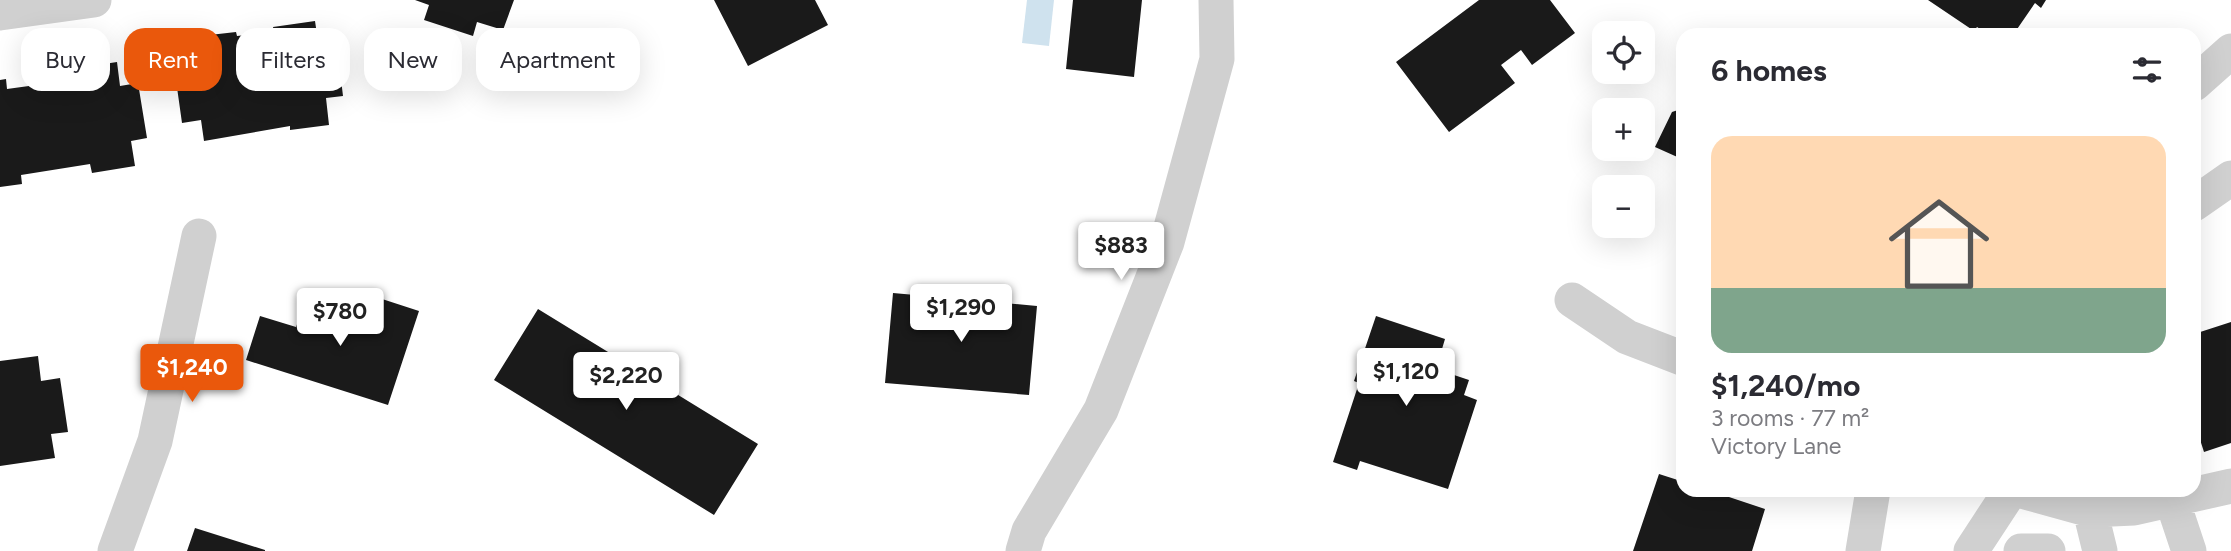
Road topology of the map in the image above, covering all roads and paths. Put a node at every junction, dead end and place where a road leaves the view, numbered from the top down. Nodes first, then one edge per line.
1 (93, 0) edge
2 (1216, 0) edge
3 (0, 13) edge
4 (2231, 51) edge
5 (2201, 78) edge
6 (2231, 178) edge
7 (2201, 199) edge
8 (199, 236) dead end
9 (1572, 300) dead end
10 (1676, 356) edge
11 (2231, 486) edge
12 (2201, 493) edge
13 (1872, 497) edge
14 (2006, 497) edge
15 (2043, 497) edge
16 (2185, 497) edge
17 (2172, 500) junction
18 (2090, 510) junction
19 (115, 551) edge
20 (1023, 551) edge
21 (1863, 551) edge
22 (1971, 551) edge
23 (2021, 551) edge
24 (2048, 551) edge
25 (2100, 551) edge
26 (2189, 551) edge

1 - 3 street
2 - 20 street
4 - 5 street
6 - 7 street
8 - 19 street
9 - 10 street
11 - 12 street
13 - 21 street
14 - 22 street
15 - 18 street
16 - 17 street
17 - 18 street
17 - 26 street
18 - 25 street
23 - 24 street

